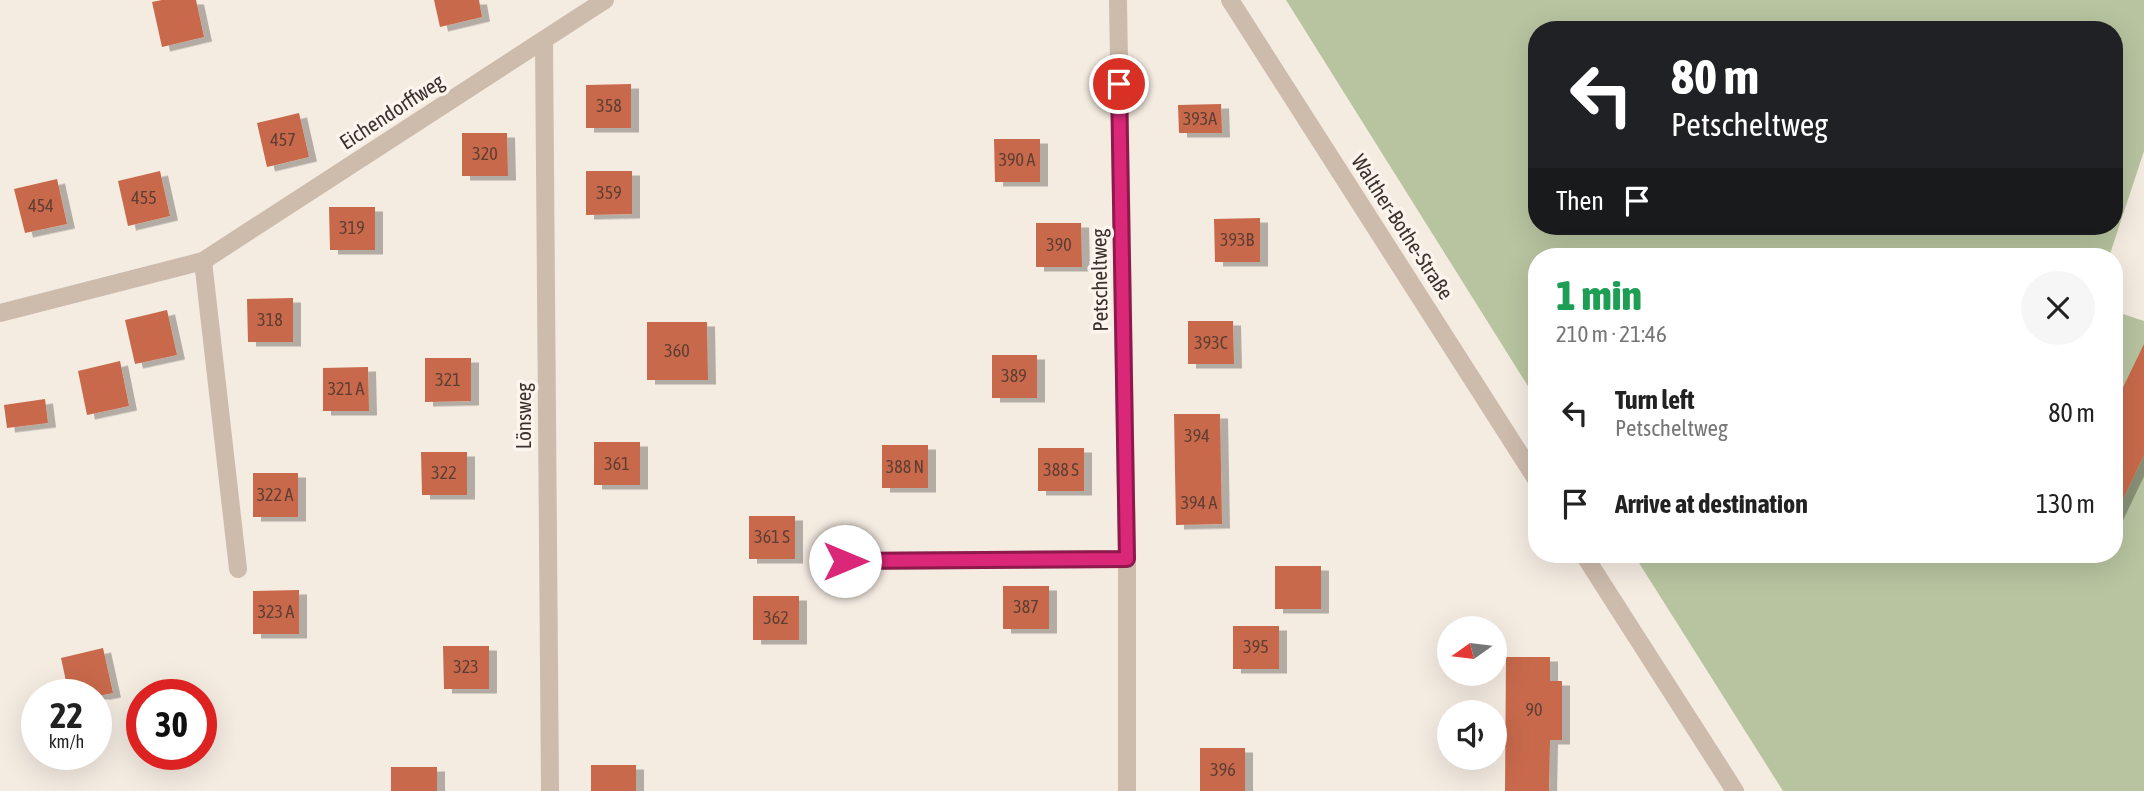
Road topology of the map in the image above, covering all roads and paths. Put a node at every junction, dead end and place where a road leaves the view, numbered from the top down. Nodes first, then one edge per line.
1 (605, 0) edge
2 (1118, 0) edge
3 (1230, 0) edge
4 (544, 41) junction
5 (203, 261) junction
6 (0, 313) edge
7 (1528, 466) edge
8 (1127, 559) junction
9 (845, 561) dead end
10 (1589, 563) edge
11 (238, 569) dead end
12 (550, 791) edge
13 (1127, 791) edge
14 (1735, 791) edge

1 - 4 street, Eichendorffweg
2 - 8 street, Petscheltweg
3 - 7 street, Walther-Bothe-Straße
4 - 5 street, Eichendorffweg
4 - 12 street, Lönsweg
5 - 6 street, Eichendorffweg
5 - 11 street
8 - 9 street
8 - 13 street, Petscheltweg
10 - 14 street

